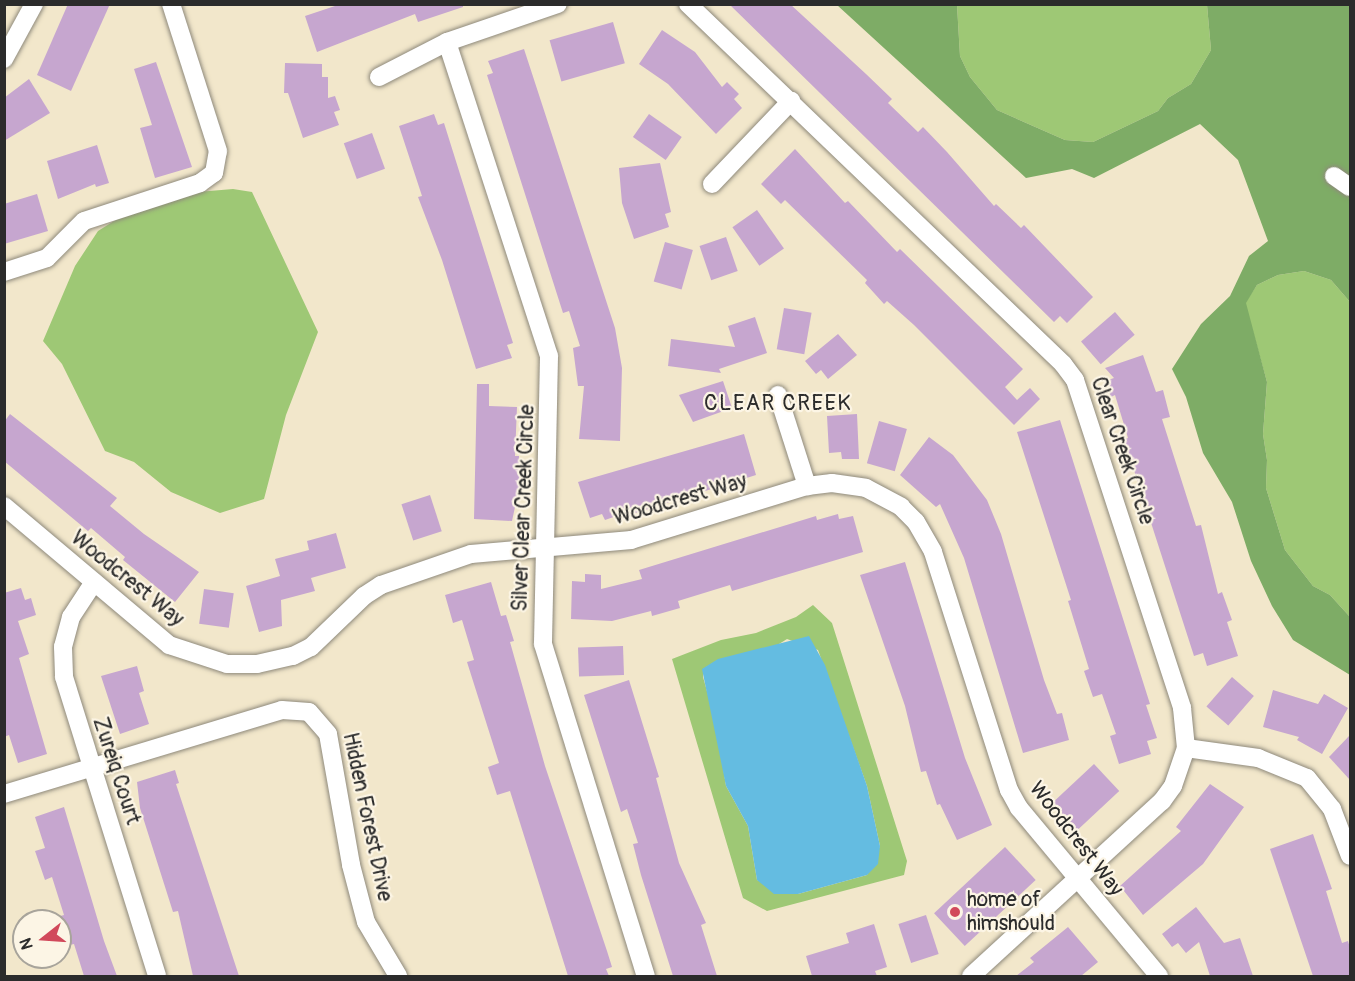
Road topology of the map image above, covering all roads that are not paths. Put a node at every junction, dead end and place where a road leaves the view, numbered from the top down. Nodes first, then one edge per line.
1 (34, 4) edge
2 (171, 4) edge
3 (558, 4) edge
4 (688, 4) edge
5 (447, 42) junction
6 (4, 59) edge
7 (379, 77) dead end
8 (791, 101) junction
9 (1334, 176) dead end
10 (712, 184) dead end
11 (1350, 187) edge
12 (4, 272) edge
13 (778, 395) dead end
14 (807, 486) junction
15 (4, 506) edge
16 (546, 547) junction
17 (94, 582) junction
18 (1186, 748) junction
19 (92, 768) junction
20 (4, 794) edge
21 (1350, 856) edge
22 (1077, 879) junction
23 (157, 976) edge
24 (398, 976) edge
25 (646, 976) edge
26 (971, 976) edge
27 (1159, 976) edge

1 - 6 street
2 - 12 street
3 - 5 street
4 - 8 street, Clear Creek Circle
5 - 7 street
5 - 16 street, Silver Clear Creek Circle
8 - 10 street
8 - 18 street, Clear Creek Circle
9 - 11 street
13 - 14 street
14 - 16 street, Woodcrest Way
14 - 22 street, Woodcrest Way
15 - 17 street, Woodcrest Way
16 - 17 street, Woodcrest Way
16 - 25 street, Silver Clear Creek Circle
17 - 19 street, Zureiq Court
18 - 21 street
18 - 22 street, Clear Creek Circle
19 - 20 street, Hidden Forest Drive
19 - 23 street, Zureiq Court
19 - 24 street, Hidden Forest Drive
22 - 26 street, Clear Creek Circle
22 - 27 street, Woodcrest Way

